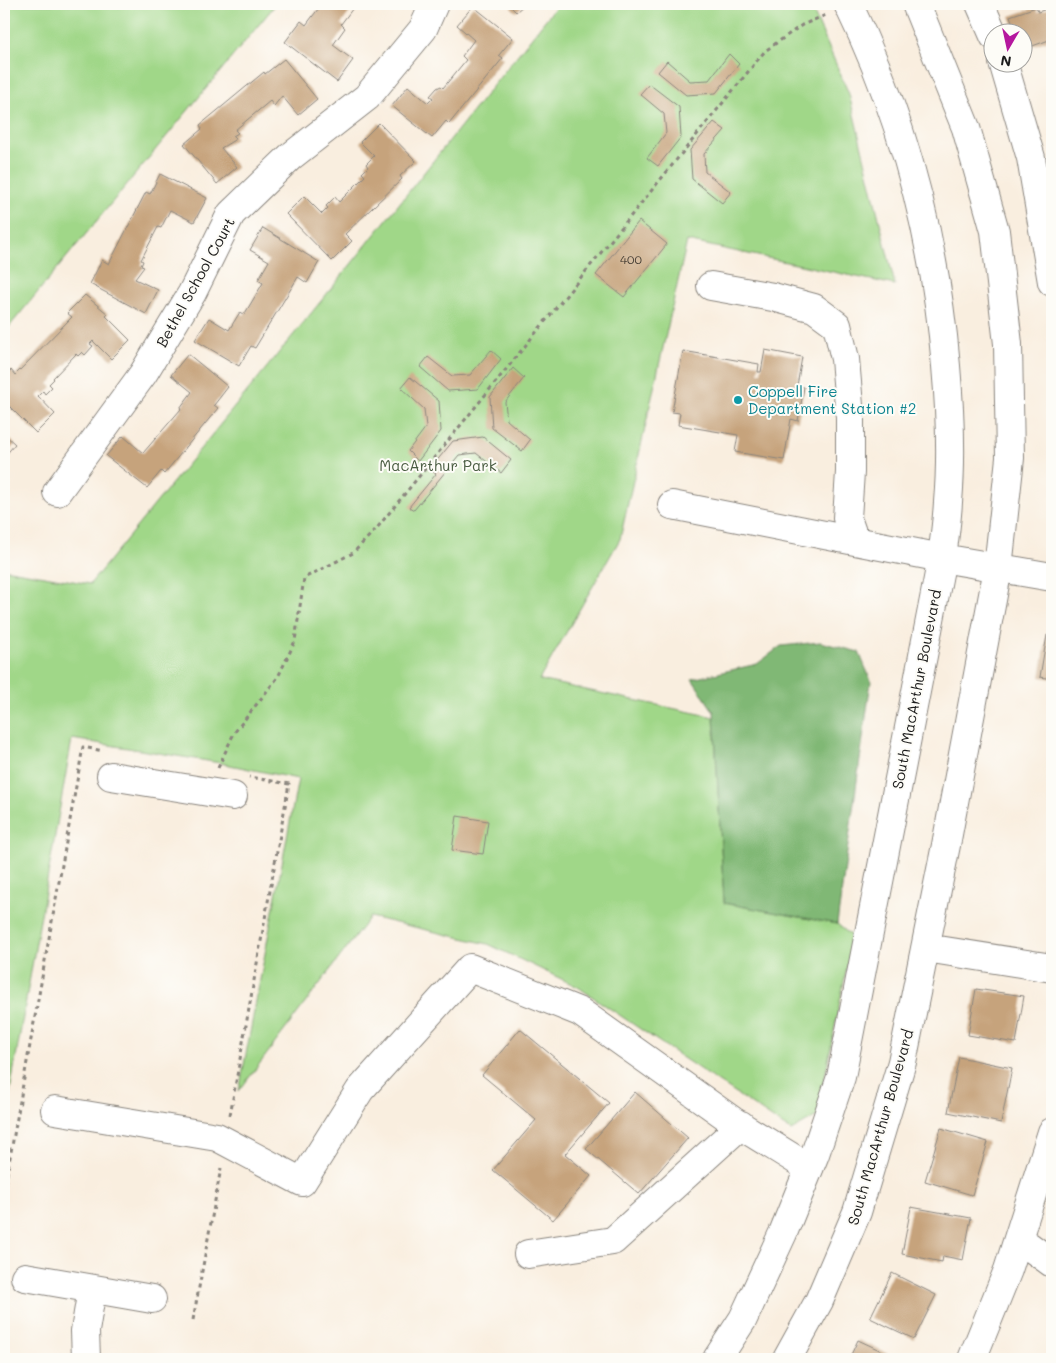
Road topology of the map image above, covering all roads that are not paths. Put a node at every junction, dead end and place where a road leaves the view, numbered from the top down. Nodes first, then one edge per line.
1 (434, 4) edge
2 (916, 4) edge
3 (980, 4) edge
4 (849, 5) edge
5 (988, 22) edge
6 (1006, 72) edge
7 (1052, 282) edge
8 (711, 286) dead end
9 (57, 492) dead end
10 (672, 505) dead end
11 (855, 541) junction
12 (942, 558) junction
13 (998, 568) junction
14 (1052, 577) edge
15 (111, 764) road end
16 (238, 786) road end
17 (926, 948) junction
18 (1052, 968) edge
19 (55, 1110) dead end
20 (741, 1126) junction
21 (1052, 1132) edge
22 (809, 1168) junction
23 (1019, 1239) junction
24 (528, 1254) dead end
25 (1052, 1263) edge
26 (25, 1277) dead end
27 (92, 1289) junction
28 (152, 1299) dead end
29 (86, 1359) edge
30 (718, 1359) edge
31 (787, 1359) edge
32 (972, 1359) edge

1 - 9 main road, Bethel School Court
2 - 13 main road, South MacArthur Boulevard
3 - 5 main road
4 - 12 main road, South MacArthur Boulevard
6 - 7 main road
8 - 11 main road
10 - 11 main road
11 - 12 main road
12 - 13 main road
12 - 22 main road, South MacArthur Boulevard
13 - 14 main road
13 - 17 main road, South MacArthur Boulevard
15 - 16 main road
17 - 18 main road
17 - 31 main road, South MacArthur Boulevard
19 - 20 main road
20 - 22 main road
20 - 24 main road
21 - 23 main road
22 - 30 main road, South MacArthur Boulevard
23 - 25 main road
23 - 32 main road
26 - 27 main road
27 - 28 main road
27 - 29 main road

